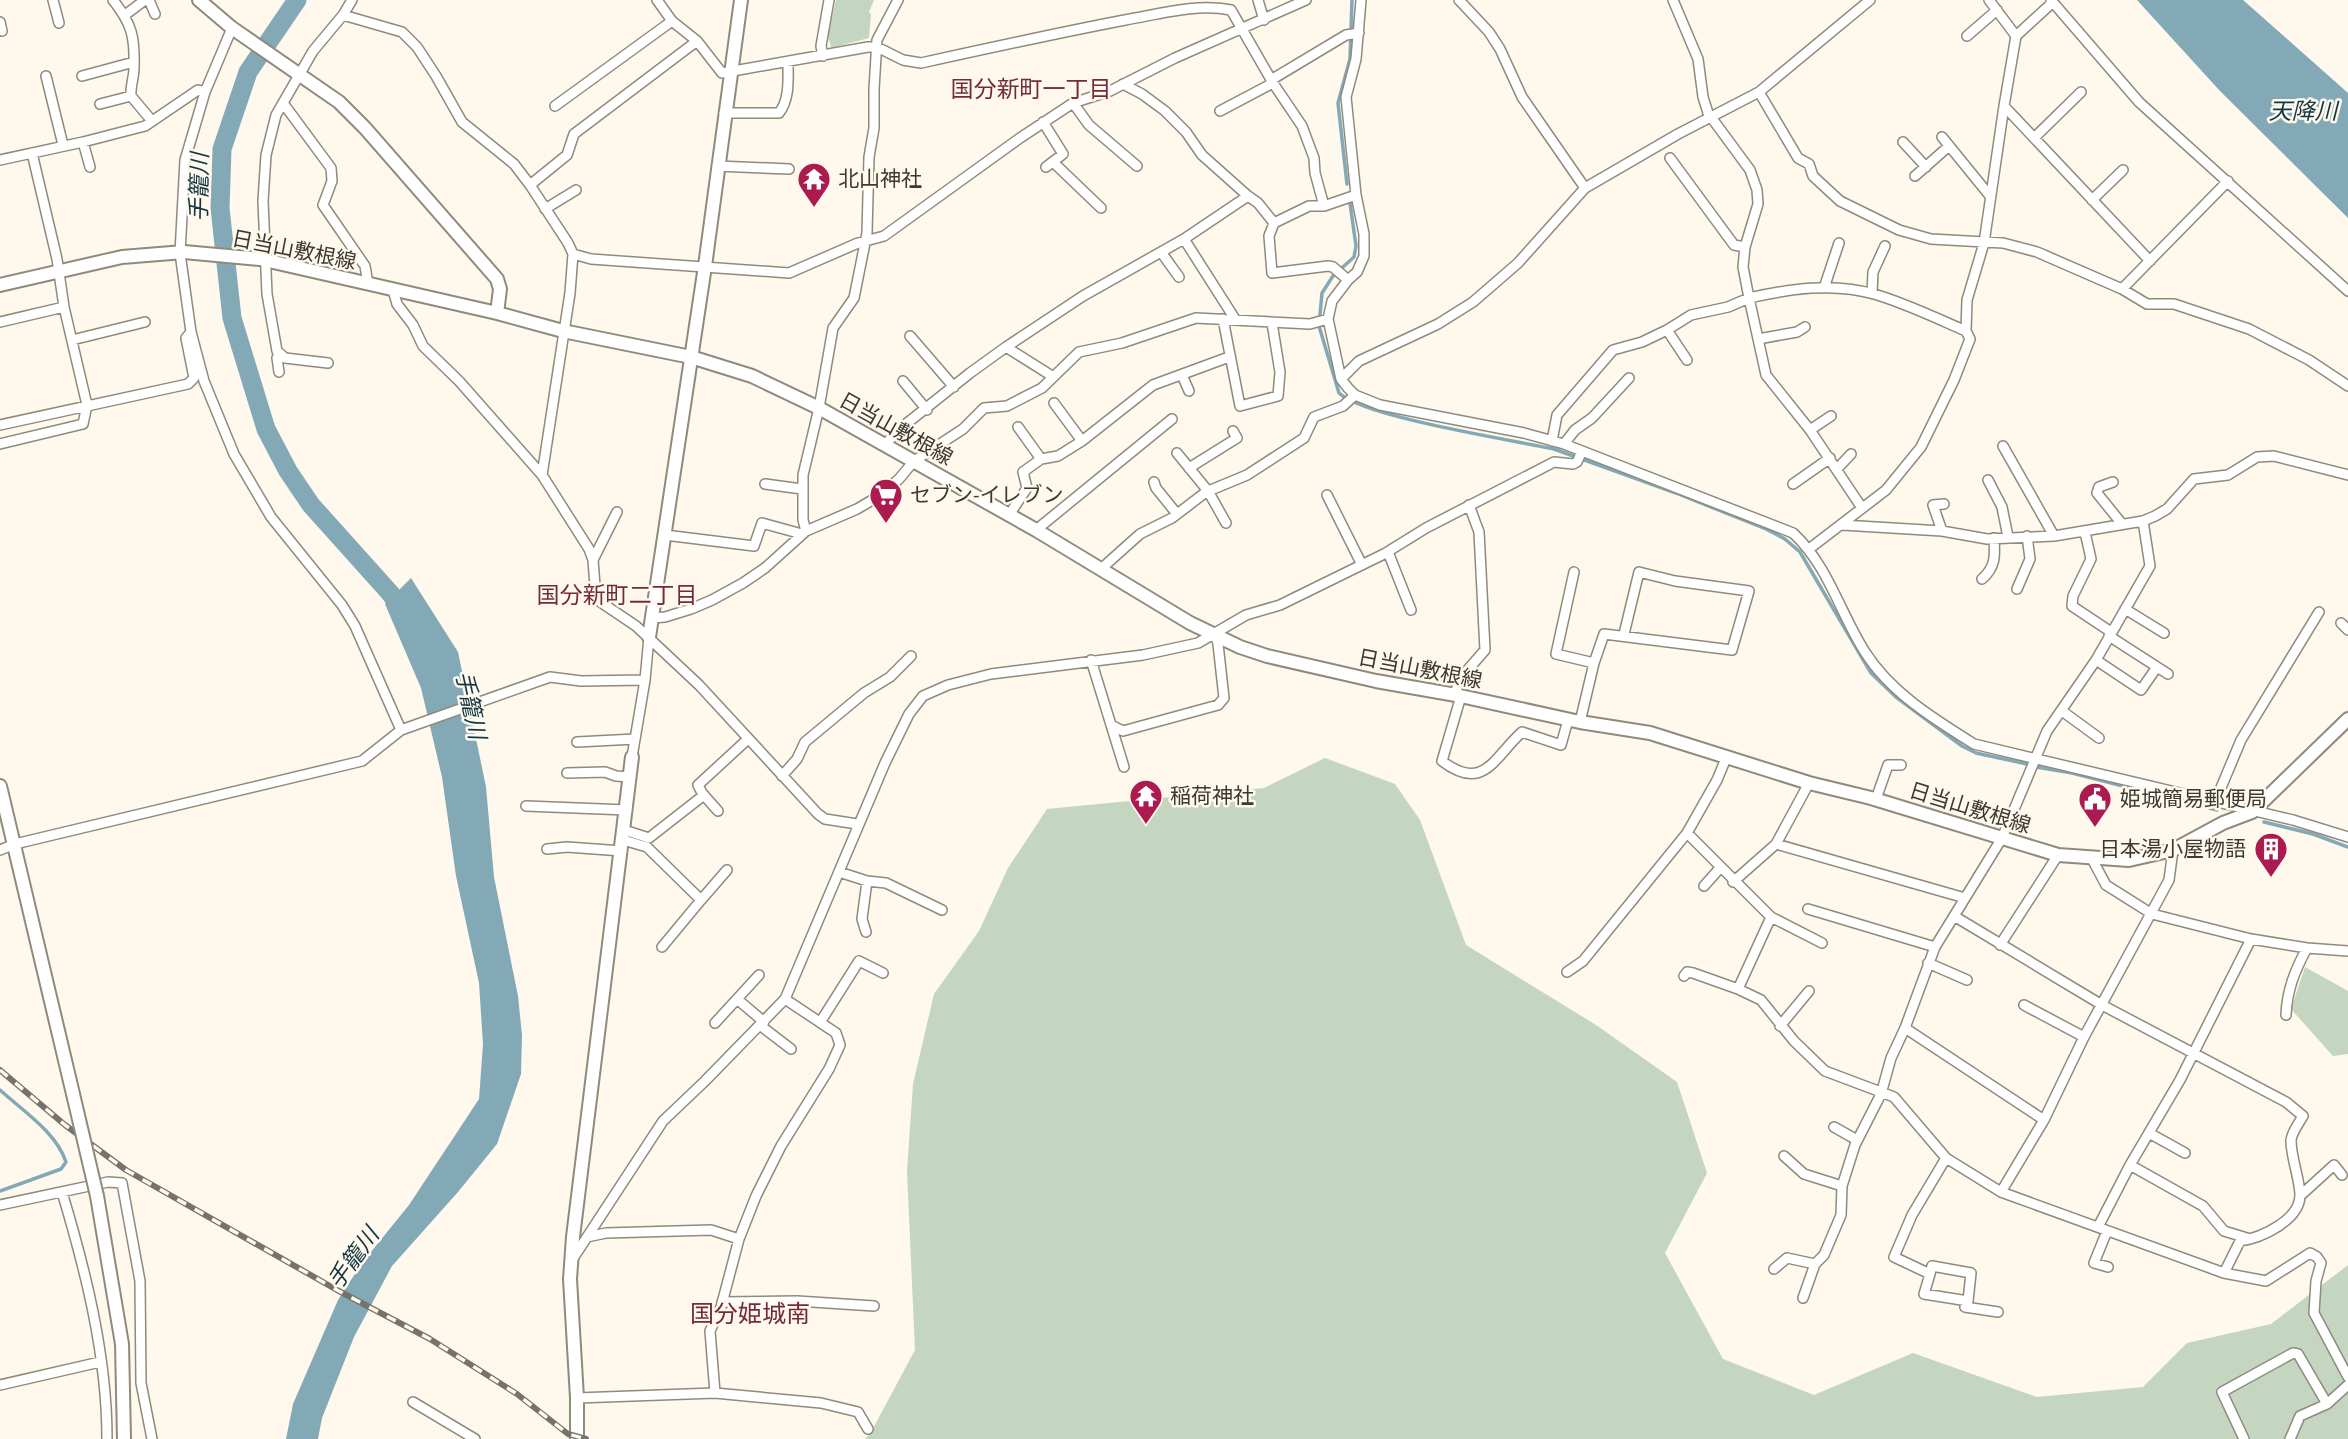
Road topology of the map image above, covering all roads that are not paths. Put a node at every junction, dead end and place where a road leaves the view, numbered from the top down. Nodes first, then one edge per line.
1 (53, 0) edge
2 (113, 0) edge
3 (147, 0) edge
4 (199, 0) edge
5 (352, 0) edge
6 (657, 0) edge
7 (741, 0) edge
8 (829, 0) edge
9 (898, 0) edge
10 (1258, 0) edge
11 (1306, 0) edge
12 (1361, 0) edge
13 (1459, 0) edge
14 (1673, 0) edge
15 (1870, 0) edge
16 (1989, 0) edge
17 (2052, 1) edge
18 (1997, 10) junction
19 (155, 14) dead end
20 (125, 15) junction
21 (343, 15) junction
22 (1264, 20) junction
23 (672, 21) junction
24 (59, 23) dead end
25 (234, 29) junction
26 (1242, 29) junction
27 (1353, 34) junction
28 (1967, 36) dead end
29 (2016, 36) junction
30 (697, 41) junction
31 (877, 47) junction
32 (823, 55) junction
33 (134, 62) junction
34 (788, 62) junction
35 (296, 71) junction
36 (730, 73) junction
37 (46, 76) dead end
38 (82, 76) dead end
39 (1272, 82) junction
40 (1123, 84) junction
41 (205, 92) junction
42 (1759, 92) junction
43 (2081, 92) dead end
44 (131, 96) junction
45 (283, 103) junction
46 (1073, 103) junction
47 (100, 104) dead end
48 (555, 106) dead end
49 (2004, 106) junction
50 (1220, 111) dead end
51 (724, 113) junction
52 (1710, 118) junction
53 (152, 121) junction
54 (1043, 122) junction
55 (1942, 137) dead end
56 (2034, 138) junction
57 (83, 142) junction
58 (1903, 142) dead end
59 (63, 145) junction
60 (1949, 146) junction
61 (32, 153) junction
62 (1670, 158) dead end
63 (0, 160) edge
64 (717, 166) junction
65 (1137, 166) dead end
66 (90, 167) dead end
67 (1926, 167) junction
68 (789, 169) dead end
69 (2123, 170) dead end
70 (1915, 176) dead end
71 (2228, 181) junction
72 (530, 185) junction
73 (1585, 188) junction
74 (576, 190) dead end
75 (1248, 195) junction
76 (1356, 195) junction
77 (1990, 196) junction
78 (2092, 200) junction
79 (1324, 206) junction
80 (1101, 208) dead end
81 (545, 209) junction
82 (1274, 223) junction
83 (1184, 239) junction
84 (864, 241) junction
85 (1839, 243) dead end
86 (1984, 243) junction
87 (1885, 246) dead end
88 (1745, 247) junction
89 (182, 253) junction
90 (1161, 253) junction
91 (573, 254) junction
92 (262, 260) junction
93 (2150, 261) junction
94 (705, 266) junction
95 (59, 272) junction
96 (1179, 277) dead end
97 (1346, 278) junction
98 (369, 284) junction
99 (0, 285) edge
100 (1825, 288) junction
101 (2122, 289) junction
102 (393, 290) junction
103 (2348, 291) edge
104 (1872, 293) junction
105 (1749, 298) junction
106 (64, 307) junction
107 (497, 313) junction
108 (1223, 319) junction
109 (1235, 319) junction
110 (1327, 319) junction
111 (0, 322) edge
112 (145, 322) dead end
113 (1272, 323) junction
114 (1805, 327) dead end
115 (1667, 330) junction
116 (563, 331) junction
117 (1966, 331) junction
118 (191, 332) junction
119 (909, 336) dead end
120 (1758, 339) junction
121 (72, 340) junction
122 (1006, 347) junction
123 (279, 354) junction
124 (691, 357) junction
125 (1229, 357) junction
126 (1687, 360) dead end
127 (328, 363) dead end
128 (279, 372) dead end
129 (1182, 375) junction
130 (1052, 376) junction
131 (1629, 378) dead end
132 (1341, 379) junction
133 (902, 380) dead end
134 (2348, 386) edge
135 (954, 387) junction
136 (1189, 391) dead end
137 (1354, 396) junction
138 (1054, 403) dead end
139 (88, 405) junction
140 (819, 408) junction
141 (927, 410) junction
142 (1831, 416) dead end
143 (1172, 419) dead end
144 (0, 425) edge
145 (1017, 427) dead end
146 (1233, 430) dead end
147 (1810, 430) junction
148 (1082, 441) junction
149 (1552, 441) junction
150 (0, 444) edge
151 (886, 444) junction
152 (1564, 444) junction
153 (2003, 446) dead end
154 (1177, 453) dead end
155 (1851, 454) dead end
156 (1580, 456) junction
157 (1830, 458) junction
158 (1041, 459) junction
159 (914, 461) junction
160 (1189, 468) junction
161 (1837, 469) junction
162 (542, 475) junction
163 (2348, 475) edge
164 (1989, 480) dead end
165 (1154, 482) dead end
166 (2113, 482) dead end
167 (765, 484) dead end
168 (1793, 484) dead end
169 (802, 489) junction
170 (1208, 491) junction
171 (1326, 495) dead end
172 (1944, 504) dead end
173 (1469, 505) junction
174 (1862, 509) junction
175 (617, 512) dead end
176 (1177, 514) junction
177 (1009, 515) junction
178 (2143, 521) junction
179 (1226, 523) dead end
180 (2122, 524) junction
181 (1842, 525) junction
182 (1036, 530) junction
183 (1942, 531) junction
184 (804, 532) junction
185 (2085, 532) junction
186 (665, 535) junction
187 (2054, 536) junction
188 (2008, 537) junction
189 (2027, 537) junction
190 (1994, 538) junction
191 (1809, 549) junction
192 (1388, 552) junction
193 (593, 560) junction
194 (1363, 565) junction
195 (1102, 568) junction
196 (1574, 572) dead end
197 (1982, 579) dead end
198 (2017, 589) dead end
199 (2125, 609) junction
200 (1411, 610) dead end
201 (2319, 611) dead end
202 (652, 618) junction
203 (1215, 633) junction
204 (2164, 633) dead end
205 (1624, 634) junction
206 (2110, 634) junction
207 (649, 637) junction
208 (911, 656) dead end
209 (1091, 660) junction
210 (2096, 660) junction
211 (1594, 663) junction
212 (2157, 667) junction
213 (2168, 674) dead end
214 (645, 680) junction
215 (1458, 695) junction
216 (2062, 711) junction
217 (2348, 719) edge
218 (1574, 721) junction
219 (1111, 725) junction
220 (404, 729) junction
221 (2099, 738) dead end
222 (635, 739) junction
223 (748, 739) junction
224 (577, 742) dead end
225 (1727, 756) junction
226 (632, 757) joint
227 (2035, 759) junction
228 (1901, 765) dead end
229 (1124, 767) dead end
230 (568, 773) dead end
231 (782, 776) junction
232 (630, 777) junction
233 (1809, 783) junction
234 (0, 786) edge
235 (704, 795) junction
236 (1876, 799) junction
237 (2215, 802) junction
238 (526, 806) dead end
239 (627, 810) junction
240 (718, 811) dead end
241 (2252, 812) junction
242 (857, 824) junction
243 (1687, 833) junction
244 (2347, 835) edge
245 (2002, 838) junction
246 (623, 841) junction
247 (15, 844) junction
248 (1776, 844) junction
249 (547, 849) dead end
250 (0, 850) edge
251 (2173, 850) junction
252 (2058, 856) junction
253 (2091, 857) junction
254 (1720, 868) junction
255 (727, 870) dead end
256 (839, 872) junction
257 (867, 881) junction
258 (1733, 882) junction
259 (1704, 886) dead end
260 (1965, 898) junction
261 (701, 900) junction
262 (1808, 909) dead end
263 (942, 911) dead end
264 (2151, 914) junction
265 (1955, 916) junction
266 (1771, 917) junction
267 (866, 932) dead end
268 (2251, 939) junction
269 (1822, 943) dead end
270 (2000, 945) junction
271 (663, 947) dead end
272 (1935, 947) junction
273 (2307, 948) junction
274 (2348, 951) edge
275 (1928, 963) junction
276 (1567, 972) dead end
277 (883, 973) dead end
278 (759, 975) dead end
279 (1684, 976) dead end
280 (1967, 980) dead end
281 (1738, 989) junction
282 (1809, 991) dead end
283 (737, 999) junction
284 (785, 999) junction
285 (2024, 1005) dead end
286 (2102, 1005) junction
287 (2286, 1015) dead end
288 (821, 1021) junction
289 (715, 1023) dead end
290 (762, 1024) junction
291 (1780, 1026) junction
292 (1905, 1028) junction
293 (2084, 1037) junction
294 (791, 1049) dead end
295 (2194, 1053) junction
296 (1881, 1094) junction
297 (2044, 1120) junction
298 (1834, 1127) dead end
299 (2149, 1133) junction
300 (1857, 1140) junction
301 (2185, 1153) dead end
302 (1784, 1156) dead end
303 (1947, 1158) junction
304 (2130, 1165) junction
305 (2342, 1175) dead end
306 (1842, 1186) junction
307 (62, 1192) junction
308 (2001, 1192) junction
309 (2300, 1196) junction
310 (0, 1205) edge
311 (2102, 1229) junction
312 (587, 1237) junction
313 (739, 1239) junction
314 (2251, 1240) junction
315 (572, 1260) junction
316 (1815, 1264) junction
317 (2108, 1267) dead end
318 (1774, 1269) dead end
319 (2224, 1273) junction
320 (1930, 1274) junction
321 (1803, 1298) dead end
322 (1968, 1301) junction
323 (722, 1302) junction
324 (874, 1306) dead end
325 (1998, 1312) dead end
326 (100, 1362) junction
327 (2348, 1377) edge
328 (0, 1385) edge
329 (2348, 1385) edge
330 (715, 1393) junction
331 (577, 1398) junction
332 (412, 1402) dead end
333 (2327, 1404) junction
334 (455, 1427) junction
335 (868, 1429) dead end
336 (107, 1439) edge
337 (124, 1439) edge
338 (152, 1439) edge
339 (456, 1439) edge
340 (475, 1439) edge
341 (577, 1439) edge
342 (2245, 1439) edge
343 (2290, 1439) edge

1 - 24 street
2 - 20 street
3 - 19 street
3 - 20 street
4 - 25 main road
5 - 21 street
6 - 23 street
7 - 36 main road
8 - 32 street
9 - 31 street
10 - 22 street
11 - 22 street
12 - 27 street
13 - 73 street
14 - 52 street
15 - 42 street
16 - 18 street
17 - 29 street
17 - 71 street
18 - 28 street
18 - 29 street
20 - 33 street
21 - 35 street
21 - 72 street
22 - 26 street
23 - 30 street
23 - 48 street
25 - 35 main road
25 - 41 street
26 - 31 street
26 - 39 street
26 - 40 street
27 - 39 street
27 - 76 street
29 - 49 street
30 - 36 street
30 - 72 street
31 - 32 street
31 - 84 street
32 - 34 street
33 - 38 street
33 - 44 street
34 - 36 street
34 - 51 street
35 - 45 street
35 - 107 main road
36 - 51 main road
37 - 59 street
39 - 50 street
39 - 79 street
40 - 46 street
40 - 75 street
41 - 53 street
41 - 89 street
42 - 52 street
42 - 86 street
43 - 56 street
44 - 47 street
44 - 53 street
45 - 92 street
45 - 98 street
46 - 54 street
46 - 65 street
49 - 56 street
49 - 77 street
51 - 64 main road
52 - 73 street
52 - 88 street
53 - 57 street
54 - 80 street
54 - 84 street
55 - 60 street
56 - 78 street
57 - 59 street
57 - 66 street
58 - 67 street
59 - 61 street
60 - 67 street
60 - 77 street
61 - 63 street
61 - 95 street
62 - 88 street
64 - 68 street
64 - 94 main road
67 - 70 street
69 - 78 street
71 - 93 street
71 - 103 street
72 - 81 street
73 - 132 street
74 - 81 street
75 - 82 street
75 - 83 street
76 - 79 street
76 - 97 street
77 - 86 street
78 - 93 street
79 - 82 street
81 - 91 street
82 - 97 street
83 - 90 street
83 - 109 street
84 - 94 street
84 - 140 street
85 - 100 street
86 - 101 street
86 - 117 street
87 - 104 street
88 - 105 street
89 - 92 main road, 日当山敷根線
89 - 95 main road, 日当山敷根線
89 - 118 street
90 - 96 street
90 - 122 street
91 - 94 street
91 - 116 street
92 - 98 main road, 日当山敷根線
92 - 123 street
93 - 101 street
94 - 124 main road
95 - 99 main road, 日当山敷根線
95 - 106 street
97 - 110 street
98 - 102 main road, 日当山敷根線
100 - 104 street
100 - 105 street
101 - 134 street
102 - 107 main road, 日当山敷根線
102 - 162 street
104 - 117 street
105 - 115 street
105 - 120 street
106 - 111 street
106 - 121 street
107 - 116 main road, 日当山敷根線
108 - 109 street
108 - 125 street
108 - 130 street
109 - 113 street
110 - 113 street
110 - 132 street
112 - 121 street
113 - 125 street
114 - 120 street
115 - 126 street
115 - 149 street
116 - 124 main road, 日当山敷根線
116 - 162 street
117 - 174 street
118 - 139 street
118 - 220 street
119 - 135 street
120 - 147 street
121 - 139 street
122 - 130 street
122 - 135 street
123 - 127 street
123 - 128 street
124 - 140 main road, 日当山敷根線
124 - 186 main road
125 - 129 street
129 - 136 street
129 - 148 street
130 - 159 street
131 - 152 street
132 - 137 street
133 - 141 street
135 - 141 street
137 - 149 street
137 - 170 street
138 - 148 street
139 - 144 street
139 - 150 street
140 - 151 main road, 日当山敷根線
140 - 169 street
141 - 151 street
142 - 147 street
143 - 182 street
145 - 158 street
146 - 160 street
147 - 157 street
148 - 158 street
149 - 152 street
151 - 159 main road, 日当山敷根線
152 - 156 street
153 - 187 street
154 - 160 street
155 - 161 street
156 - 173 street
156 - 191 street
157 - 161 street
157 - 168 street
158 - 177 street
159 - 177 main road, 日当山敷根線
159 - 184 street
160 - 170 street
161 - 174 street
162 - 193 street
163 - 178 street
164 - 188 street
165 - 176 street
166 - 180 street
167 - 169 street
169 - 184 street
170 - 176 street
170 - 179 street
171 - 194 street
172 - 183 street
173 - 192 street
173 - 215 street
174 - 181 street
175 - 193 street
176 - 195 street
177 - 182 main road, 日当山敷根線
178 - 180 street
178 - 199 street
180 - 185 street
181 - 183 street
181 - 191 street
182 - 195 main road, 日当山敷根線
183 - 190 street
184 - 186 street
184 - 202 street
185 - 187 street
185 - 206 street
186 - 202 main road
187 - 189 street
188 - 189 street
188 - 190 street
189 - 198 street
190 - 197 street
191 - 227 street
192 - 194 street
192 - 200 street
193 - 207 street
194 - 203 street
195 - 203 main road, 日当山敷根線
196 - 211 street
199 - 204 street
199 - 206 street
201 - 237 street
202 - 207 main road
203 - 209 street
203 - 215 main road, 日当山敷根線
203 - 219 street
205 - 205 street
205 - 211 street
206 - 210 street
206 - 212 street
207 - 214 street
207 - 223 street
208 - 231 street
209 - 219 street
209 - 242 street
210 - 212 street
210 - 216 street
211 - 218 street
212 - 213 street
214 - 220 street
214 - 222 street
215 - 218 main road, 日当山敷根線
215 - 218 street
216 - 221 street
216 - 227 street
217 - 241 main road, 日当山敷根線
218 - 225 main road, 日当山敷根線
219 - 229 street
220 - 247 street
222 - 224 street
222 - 226 street
223 - 231 street
223 - 235 street
225 - 233 main road, 日当山敷根線
225 - 243 street
226 - 232 main road
227 - 237 street
227 - 245 street
228 - 236 street
230 - 232 street
231 - 242 street
232 - 239 main road
233 - 236 main road, 日当山敷根線
233 - 248 street
234 - 247 main road
235 - 240 street
235 - 246 street
236 - 245 main road, 日当山敷根線
237 - 241 street
238 - 239 street
239 - 246 main road
241 - 244 street
241 - 251 main road, 日当山敷根線
242 - 256 street
243 - 254 street
243 - 276 street
245 - 252 main road, 日当山敷根線
245 - 260 street
246 - 249 street
246 - 261 street
246 - 315 main road
247 - 250 street
247 - 337 main road, bridge
248 - 258 street
248 - 260 street
251 - 253 main road, 日当山敷根線
251 - 264 street
252 - 253 main road, 日当山敷根線
252 - 270 street
253 - 264 street
254 - 258 street
254 - 259 street
255 - 261 street
256 - 257 street
256 - 284 street
257 - 263 street
257 - 267 street
258 - 266 street
260 - 265 street
261 - 271 street
262 - 272 street
264 - 268 street
264 - 286 street
265 - 270 street
265 - 272 street
266 - 269 street
266 - 281 street
268 - 273 street
268 - 295 street
270 - 286 street
272 - 275 street
273 - 274 street
273 - 287 street
275 - 280 street
275 - 292 street
277 - 288 street
278 - 283 street
279 - 281 street
281 - 291 street
282 - 291 street
283 - 289 street
283 - 290 street
284 - 288 street
284 - 290 street
285 - 293 street
286 - 293 street
286 - 295 street
288 - 313 street
290 - 294 street
290 - 312 street
291 - 296 street
292 - 296 street
292 - 297 street
293 - 297 street
295 - 299 street
295 - 309 street
296 - 300 street
296 - 303 street
297 - 308 street
298 - 300 street
299 - 301 street
299 - 304 street
300 - 306 street
302 - 306 street
303 - 308 street
303 - 320 street
304 - 311 street
304 - 314 street
305 - 309 street
306 - 316 street
307 - 310 street
307 - 326 street
307 - 338 street
308 - 311 street
309 - 314 street
311 - 317 street
311 - 319 street
312 - 313 street
312 - 315 street
313 - 323 street
314 - 319 street
315 - 331 main road
316 - 318 street
316 - 321 street
319 - 327 street
320 - 322 street
320 - 322 street
322 - 325 street
323 - 324 street
323 - 330 street
326 - 328 street
326 - 336 street
329 - 333 street
330 - 331 street
330 - 335 street
331 - 341 main road
332 - 334 street
333 - 342 street
333 - 343 street
334 - 339 street
334 - 340 street

